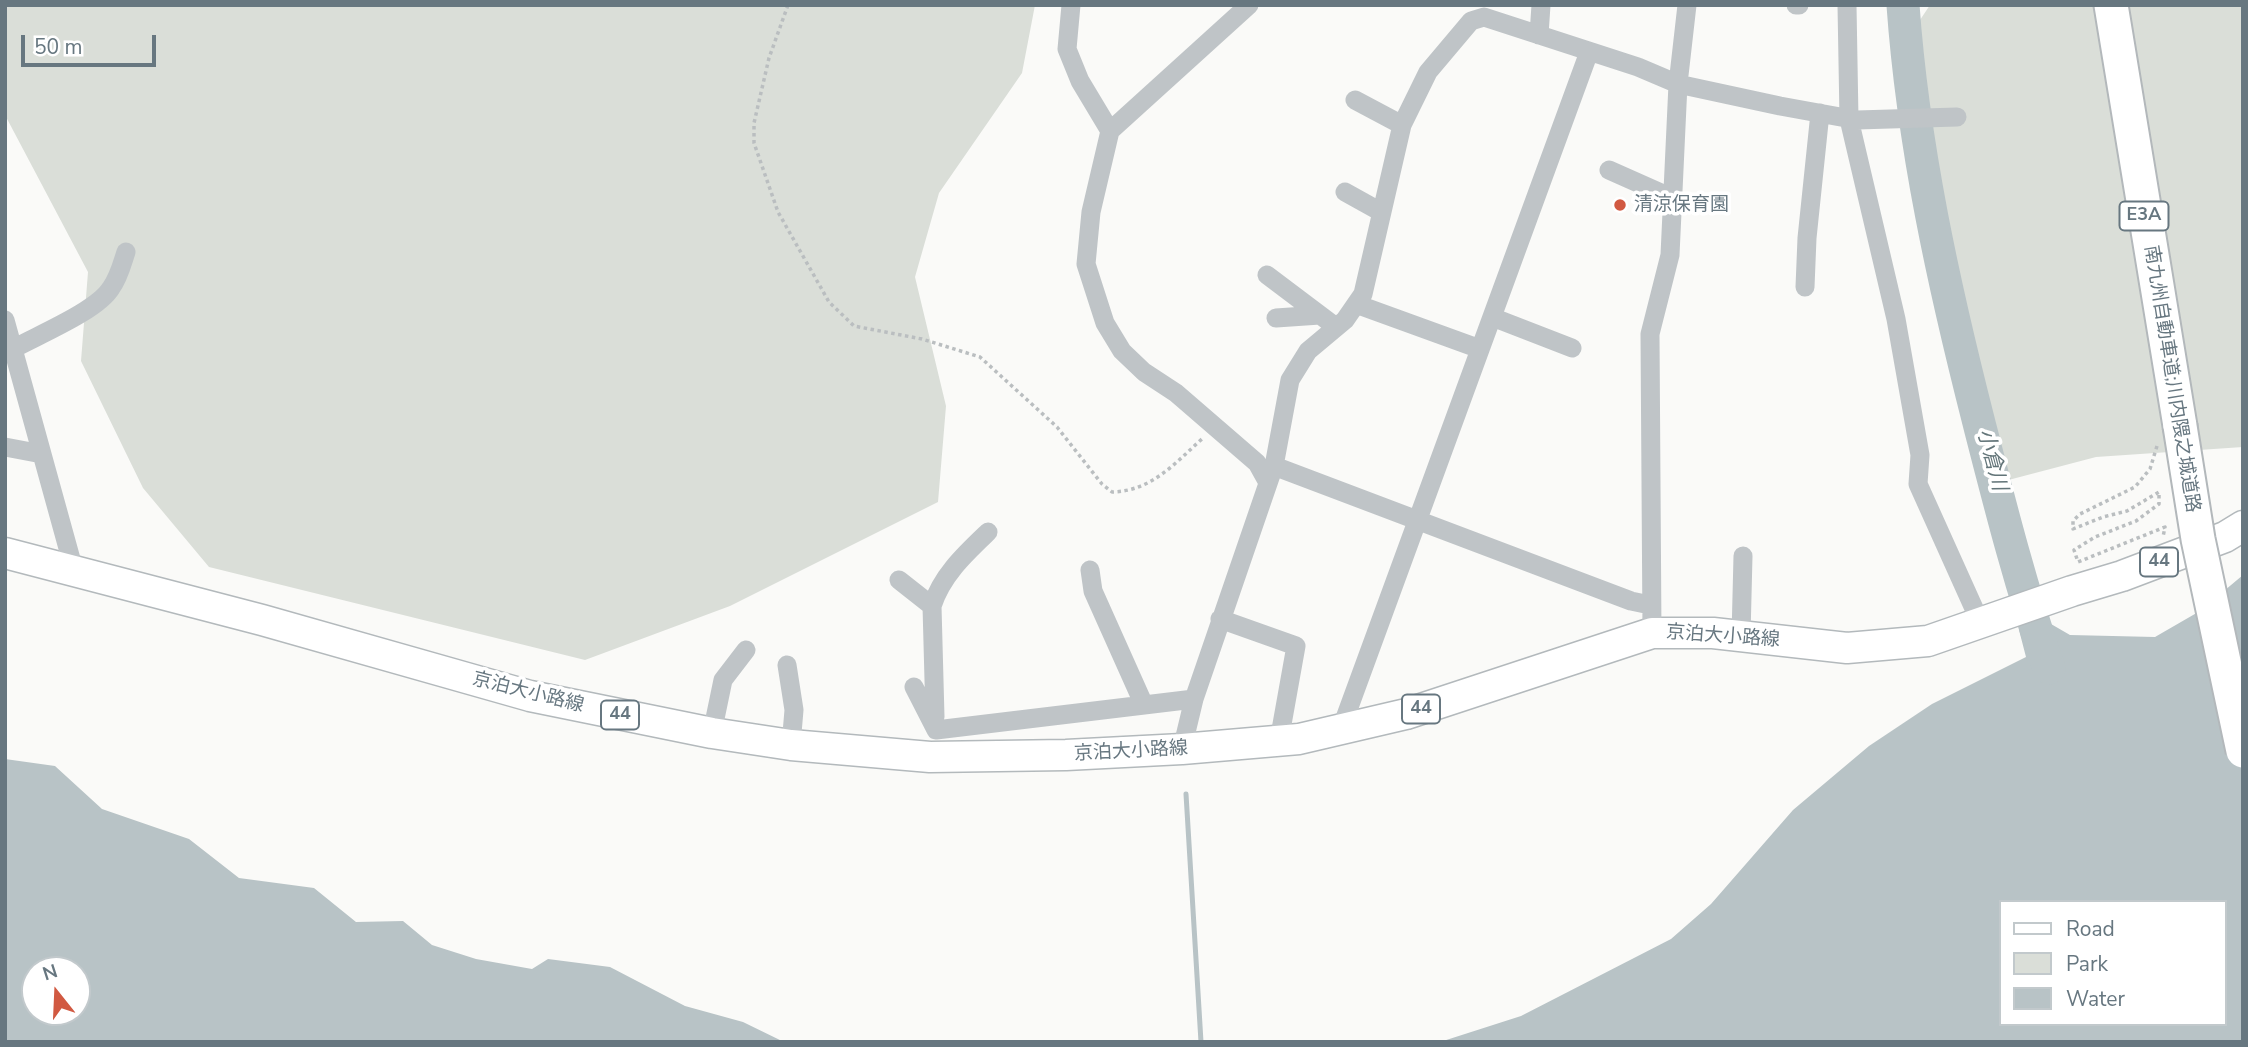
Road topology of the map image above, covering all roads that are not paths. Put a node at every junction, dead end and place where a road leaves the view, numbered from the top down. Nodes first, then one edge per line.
1 (1071, 5) edge
2 (1249, 5) edge
3 (1462, 5) edge
4 (1541, 5) edge
5 (1687, 5) edge
6 (1847, 5) edge
7 (2111, 5) edge
8 (1480, 19) junction
9 (1539, 35) junction
10 (1589, 52) junction
11 (1678, 84) junction
12 (1354, 100) dead end
13 (1819, 113) junction
14 (1957, 117) dead end
15 (1853, 119) junction
16 (1402, 125) junction
17 (1110, 131) junction
18 (1609, 170) dead end
19 (1345, 192) dead end
20 (1672, 198) junction
21 (1381, 212) junction
22 (126, 252) dead end
23 (1267, 275) dead end
24 (1805, 287) dead end
25 (1356, 304) junction
26 (1320, 315) junction
27 (1492, 317) junction
28 (1276, 318) dead end
29 (5, 320) edge
30 (1336, 327) junction
31 (1572, 348) dead end
32 (13, 349) junction
33 (1480, 349) junction
34 (5, 447) edge
35 (42, 454) junction
36 (1270, 474) junction
37 (1418, 521) junction
38 (2243, 526) edge
39 (988, 532) dead end
40 (5, 553) edge
41 (1743, 556) dead end
42 (74, 570) junction
43 (1090, 570) dead end
44 (899, 580) dead end
45 (932, 606) junction
46 (1220, 619) junction
47 (1651, 619) junction
48 (1981, 624) junction
49 (1741, 636) junction
50 (746, 650) dead end
51 (787, 665) dead end
52 (914, 687) dead end
53 (1194, 699) junction
54 (1144, 705) junction
55 (1341, 729) junction
56 (712, 733) junction
57 (1279, 741) junction
58 (938, 743) junction
59 (791, 745) junction
60 (1182, 749) junction
61 (2243, 751) edge

1 - 17 street
2 - 17 street
3 - 8 street
4 - 9 street
5 - 11 street
6 - 15 street
7 - 61 highway, 南九州自動車道;川内隈之城道路 / E3A, bridge
8 - 9 street
8 - 16 street
9 - 10 street
10 - 11 street
10 - 27 street
11 - 13 street
11 - 20 street
12 - 16 street
13 - 15 street
13 - 24 street
14 - 15 street
15 - 48 street
16 - 21 street
17 - 36 street
18 - 20 street
19 - 21 street
20 - 47 street
21 - 25 street
22 - 32 street
23 - 26 street
25 - 30 street
25 - 33 street
26 - 28 street
26 - 30 street
27 - 31 street
27 - 33 street
29 - 32 street
30 - 36 street
32 - 35 street
33 - 37 street
34 - 35 street
35 - 42 street
36 - 37 street
36 - 46 street
37 - 47 street
37 - 55 street
38 - 48 main road, 京泊大小路線 / 44
39 - 45 street
40 - 42 main road, 京泊大小路線 / 44
41 - 49 street
42 - 56 main road, 京泊大小路線 / 44
43 - 54 street
44 - 45 street
45 - 58 street
46 - 53 street
46 - 57 street
47 - 49 main road, 京泊大小路線 / 44
47 - 55 main road, 京泊大小路線 / 44
48 - 49 main road, 京泊大小路線 / 44
50 - 56 street
51 - 59 street
52 - 58 street
53 - 54 street
53 - 60 street
54 - 58 street
55 - 57 main road, 京泊大小路線 / 44
56 - 59 main road, 京泊大小路線 / 44
57 - 60 main road, 京泊大小路線 / 44
58 - 59 main road, 京泊大小路線 / 44
58 - 60 main road, 京泊大小路線 / 44

